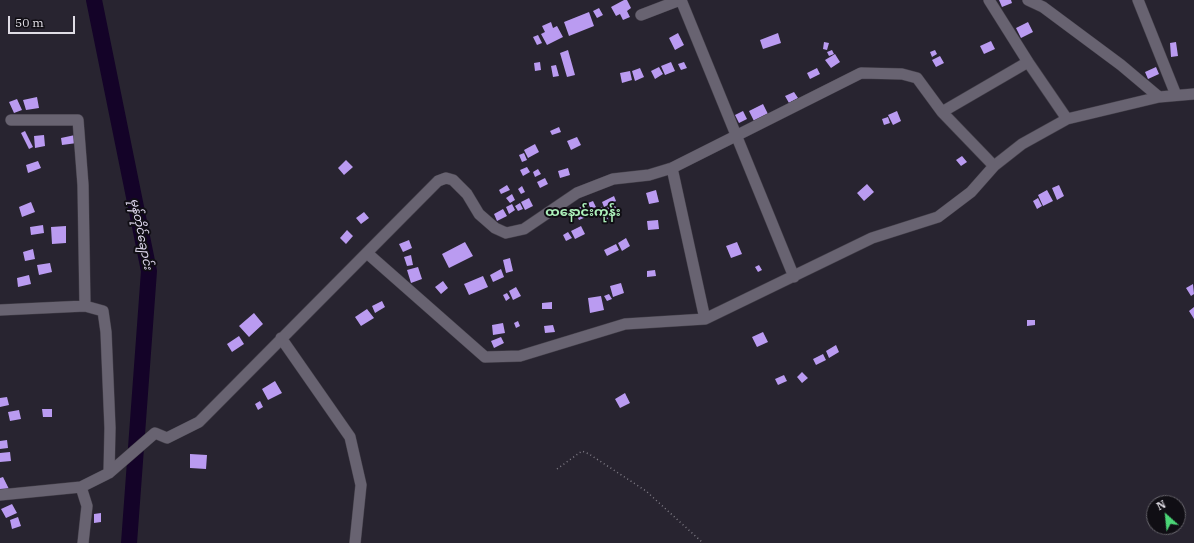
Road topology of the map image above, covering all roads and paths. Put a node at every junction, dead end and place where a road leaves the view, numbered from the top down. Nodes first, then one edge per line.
1 (680, 0) edge
2 (989, 0) edge
3 (1028, 0) edge
4 (1138, 0) edge
5 (641, 15) dead end
6 (1028, 62) junction
7 (1194, 94) edge
8 (1176, 95) junction
9 (1159, 97) junction
10 (942, 112) junction
11 (1067, 119) junction
12 (11, 120) dead end
13 (736, 136) junction
14 (994, 166) junction
15 (672, 168) junction
16 (367, 253) junction
17 (794, 277) junction
18 (85, 306) junction
19 (0, 310) edge
20 (705, 319) junction
21 (281, 338) junction
22 (558, 469) dead end
23 (109, 473) junction
24 (81, 487) junction
25 (0, 495) edge
26 (83, 543) edge
27 (355, 543) edge
28 (703, 543) edge

1 - 5 street
1 - 13 street
2 - 6 street
3 - 9 street
4 - 8 street
6 - 10 street
6 - 11 street
7 - 8 street
8 - 9 street
9 - 11 street
10 - 13 street
10 - 14 street
11 - 14 street
12 - 18 street
13 - 15 street
13 - 17 street
14 - 17 street
15 - 16 street
15 - 20 street
16 - 20 street
16 - 21 street
17 - 20 street
18 - 19 street
18 - 23 street
21 - 23 street
21 - 27 street
22 - 28 path
23 - 24 street
24 - 25 street
24 - 26 street

